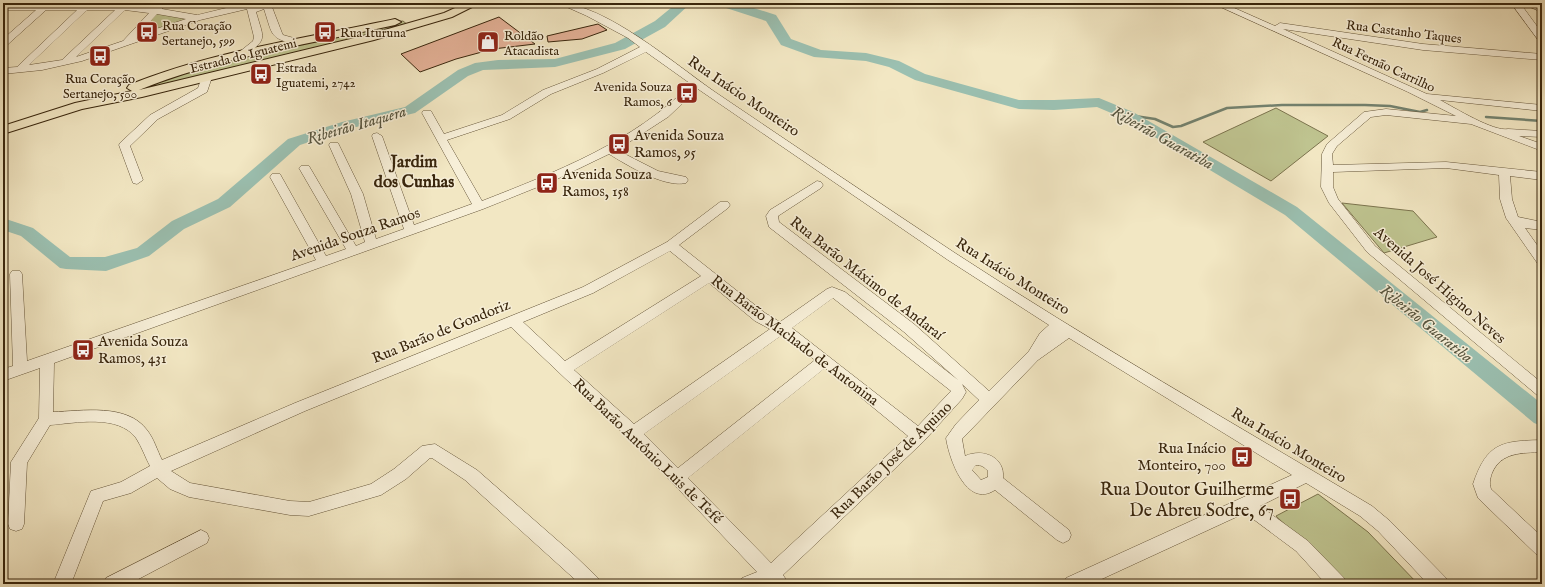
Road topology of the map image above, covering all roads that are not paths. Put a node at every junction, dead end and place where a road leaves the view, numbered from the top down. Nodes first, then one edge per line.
1 (163, 3) edge
2 (277, 3) edge
3 (475, 3) edge
4 (562, 3) edge
5 (1216, 3) edge
6 (1385, 3) edge
7 (1440, 3) edge
8 (1515, 3) edge
9 (1525, 3) edge
10 (264, 4) edge
11 (4, 6) edge
12 (42, 6) edge
13 (82, 6) edge
14 (117, 6) edge
15 (251, 8) junction
16 (1542, 9) edge
17 (156, 11) junction
18 (197, 18) junction
19 (404, 24) junction
20 (1264, 24) junction
21 (277, 33) junction
22 (259, 37) junction
23 (1542, 38) edge
24 (298, 42) junction
25 (638, 42) junction
26 (3, 44) edge
27 (124, 45) junction
28 (241, 55) junction
29 (1542, 57) edge
30 (64, 63) junction
31 (20, 69) junction
32 (3, 71) edge
33 (207, 77) junction
34 (697, 84) junction
35 (142, 89) junction
36 (1423, 95) junction
37 (1439, 104) junction
38 (1542, 108) edge
39 (427, 113) dead end
40 (1434, 117) junction
41 (1471, 121) junction
42 (3, 130) edge
43 (1496, 132) junction
44 (1542, 134) edge
45 (377, 136) dead end
46 (441, 138) junction
47 (334, 145) dead end
48 (1542, 148) edge
49 (610, 150) junction
50 (305, 168) dead end
51 (1326, 169) junction
52 (1504, 171) junction
53 (276, 176) dead end
54 (1542, 176) edge
55 (137, 180) dead end
56 (682, 180) dead end
57 (817, 185) dead end
58 (724, 205) dead end
59 (479, 206) junction
60 (1515, 222) junction
61 (1542, 226) edge
62 (410, 230) junction
63 (372, 244) junction
64 (671, 245) junction
65 (352, 251) junction
66 (1542, 261) edge
67 (323, 262) junction
68 (16, 274) dead end
69 (710, 276) junction
70 (513, 321) junction
71 (1063, 327) junction
72 (780, 328) junction
73 (47, 360) junction
74 (825, 360) junction
75 (20, 369) junction
76 (564, 369) junction
77 (3, 375) edge
78 (1542, 391) edge
79 (988, 399) junction
80 (46, 419) junction
81 (632, 432) junction
82 (918, 436) junction
83 (1542, 446) edge
84 (964, 468) junction
85 (159, 469) junction
86 (1307, 475) junction
87 (678, 477) junction
88 (995, 481) junction
89 (1246, 505) junction
90 (16, 524) dead end
91 (1063, 535) dead end
92 (201, 538) dead end
93 (1542, 548) edge
94 (775, 580) edge
95 (62, 584) edge
96 (115, 584) edge
97 (592, 584) edge
98 (748, 584) edge
99 (1072, 584) edge
100 (1338, 584) edge
101 (1440, 584) edge

1 - 17 street
2 - 10 street
3 - 19 main road, Estrada do Iguatemi
4 - 25 street, Rua Inácio Monteiro
5 - 20 street, Rua Fernão Carrilho
6 - 7 street
8 - 23 street
9 - 16 street
10 - 15 street
10 - 21 street
11 - 12 street
12 - 13 street
12 - 26 street
13 - 14 street
13 - 31 street
14 - 17 street
14 - 30 street
15 - 18 street
15 - 22 street
17 - 18 street
17 - 27 street
18 - 27 street
19 - 24 main road, Estrada do Iguatemi
19 - 33 main road, Estrada do Iguatemi
20 - 29 street, Rua Castanho Taques
20 - 36 street, Rua Fernão Carrilho
21 - 22 street
21 - 24 street
22 - 28 street
24 - 28 main road, Estrada do Iguatemi
25 - 34 street, Rua Inácio Monteiro
25 - 46 street
27 - 30 street
28 - 35 main road, Estrada do Iguatemi
30 - 31 street
31 - 32 street
33 - 35 main road, Estrada do Iguatemi
33 - 55 street
34 - 49 street, Avenida Souza Ramos
34 - 71 street, Rua Inácio Monteiro
35 - 42 main road, Estrada do Iguatemi
36 - 37 street, Rua Fernão Carrilho
36 - 38 street
37 - 40 street
37 - 41 street, Rua Fernão Carrilho
39 - 46 street
40 - 41 street, Avenida José Higino Neves
40 - 51 street, Avenida José Higino Neves
41 - 43 street, Rua Fernão Carrilho
43 - 44 street
43 - 48 street, Rua Fernão Carrilho
45 - 62 street
46 - 59 street
47 - 63 street
49 - 56 street
49 - 59 street, Avenida Souza Ramos
50 - 65 street
51 - 52 street
51 - 78 street, Avenida José Higino Neves
52 - 54 street
52 - 60 street
53 - 67 street
57 - 79 street, Rua Barão Máximo de Andaraí
58 - 64 street, Rua Barão de Gondoriz
59 - 62 street, Avenida Souza Ramos
60 - 61 street
60 - 66 street
62 - 63 street, Avenida Souza Ramos
63 - 65 street, Avenida Souza Ramos
64 - 69 street, Rua Barão Machado de Antonina
64 - 70 street, Rua Barão de Gondoriz
65 - 67 street, Avenida Souza Ramos
67 - 73 street, Avenida Souza Ramos
68 - 75 street
69 - 72 street, Rua Barão Machado de Antonina
69 - 76 street
70 - 76 street, Rua Barão Antônio Luis de Tefé
70 - 85 street, Rua Barão de Gondoriz
71 - 79 street
71 - 86 street, Rua Inácio Monteiro
72 - 74 street, Rua Barão Machado de Antonina
72 - 81 street
72 - 82 street, Rua Barão José de Aquino
73 - 75 street, Avenida Souza Ramos
73 - 80 street
74 - 82 street, Rua Barão Machado de Antonina
74 - 87 street
75 - 77 street, Avenida Souza Ramos
76 - 81 street, Rua Barão Antônio Luis de Tefé
79 - 84 street
80 - 85 street
80 - 90 street
81 - 87 street, Rua Barão Antônio Luis de Tefé
82 - 94 street, Rua Barão José de Aquino
83 - 93 street
84 - 88 street
84 - 88 street
85 - 95 street, Rua Barão de Gondoriz
85 - 97 street
86 - 89 street
86 - 101 street, Rua Inácio Monteiro
87 - 94 street, Rua Barão Antônio Luis de Tefé
88 - 91 street
89 - 99 street
89 - 100 street
92 - 96 street
94 - 98 street, Rua Barão José de Aquino

